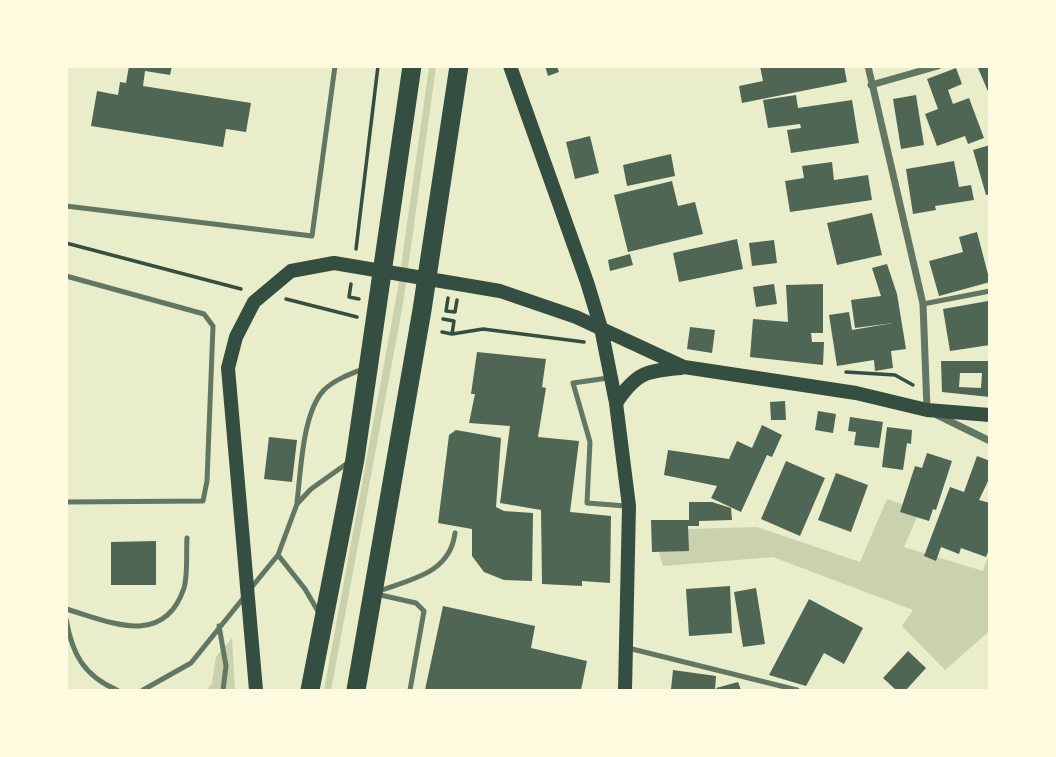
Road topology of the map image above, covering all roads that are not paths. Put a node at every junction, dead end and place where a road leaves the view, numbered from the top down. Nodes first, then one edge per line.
1 (335, 66) edge
2 (412, 66) edge
3 (459, 66) edge
4 (510, 66) edge
5 (868, 66) edge
6 (938, 66) edge
7 (871, 85) junction
8 (66, 206) edge
9 (66, 276) edge
10 (989, 291) edge
11 (923, 304) junction
12 (601, 328) junction
13 (369, 366) junction
14 (684, 367) junction
15 (610, 378) junction
16 (616, 403) junction
17 (927, 410) junction
18 (989, 415) edge
19 (989, 441) edge
20 (355, 459) junction
21 (66, 502) edge
22 (297, 504) junction
23 (629, 506) junction
24 (455, 533) dead end
25 (187, 538) dead end
26 (278, 555) junction
27 (373, 593) junction
28 (66, 609) edge
29 (66, 619) edge
30 (324, 622) junction
31 (219, 626) junction
32 (625, 647) junction
33 (117, 691) edge
34 (143, 691) edge
35 (223, 691) edge
36 (256, 691) edge
37 (310, 691) edge
38 (356, 691) edge
39 (410, 691) edge
40 (625, 691) edge
41 (797, 691) edge

1 - 8 lane
2 - 13 highway
3 - 27 highway
4 - 12 main road
5 - 7 street
6 - 7 street
7 - 11 street
9 - 21 lane
10 - 11 lane
11 - 17 street
12 - 14 main road
12 - 15 main road
12 - 36 main road
13 - 20 highway
13 - 22 lane
14 - 16 main road
14 - 17 main road
15 - 16 main road
15 - 23 lane
16 - 23 main road
17 - 18 main road
17 - 19 street
20 - 22 lane
20 - 30 highway
22 - 26 lane
23 - 32 main road
24 - 27 lane
25 - 28 lane
26 - 30 lane
26 - 31 lane
27 - 38 highway
27 - 39 lane
29 - 33 lane
30 - 37 highway
31 - 34 lane
31 - 35 lane
32 - 40 main road
32 - 41 lane

